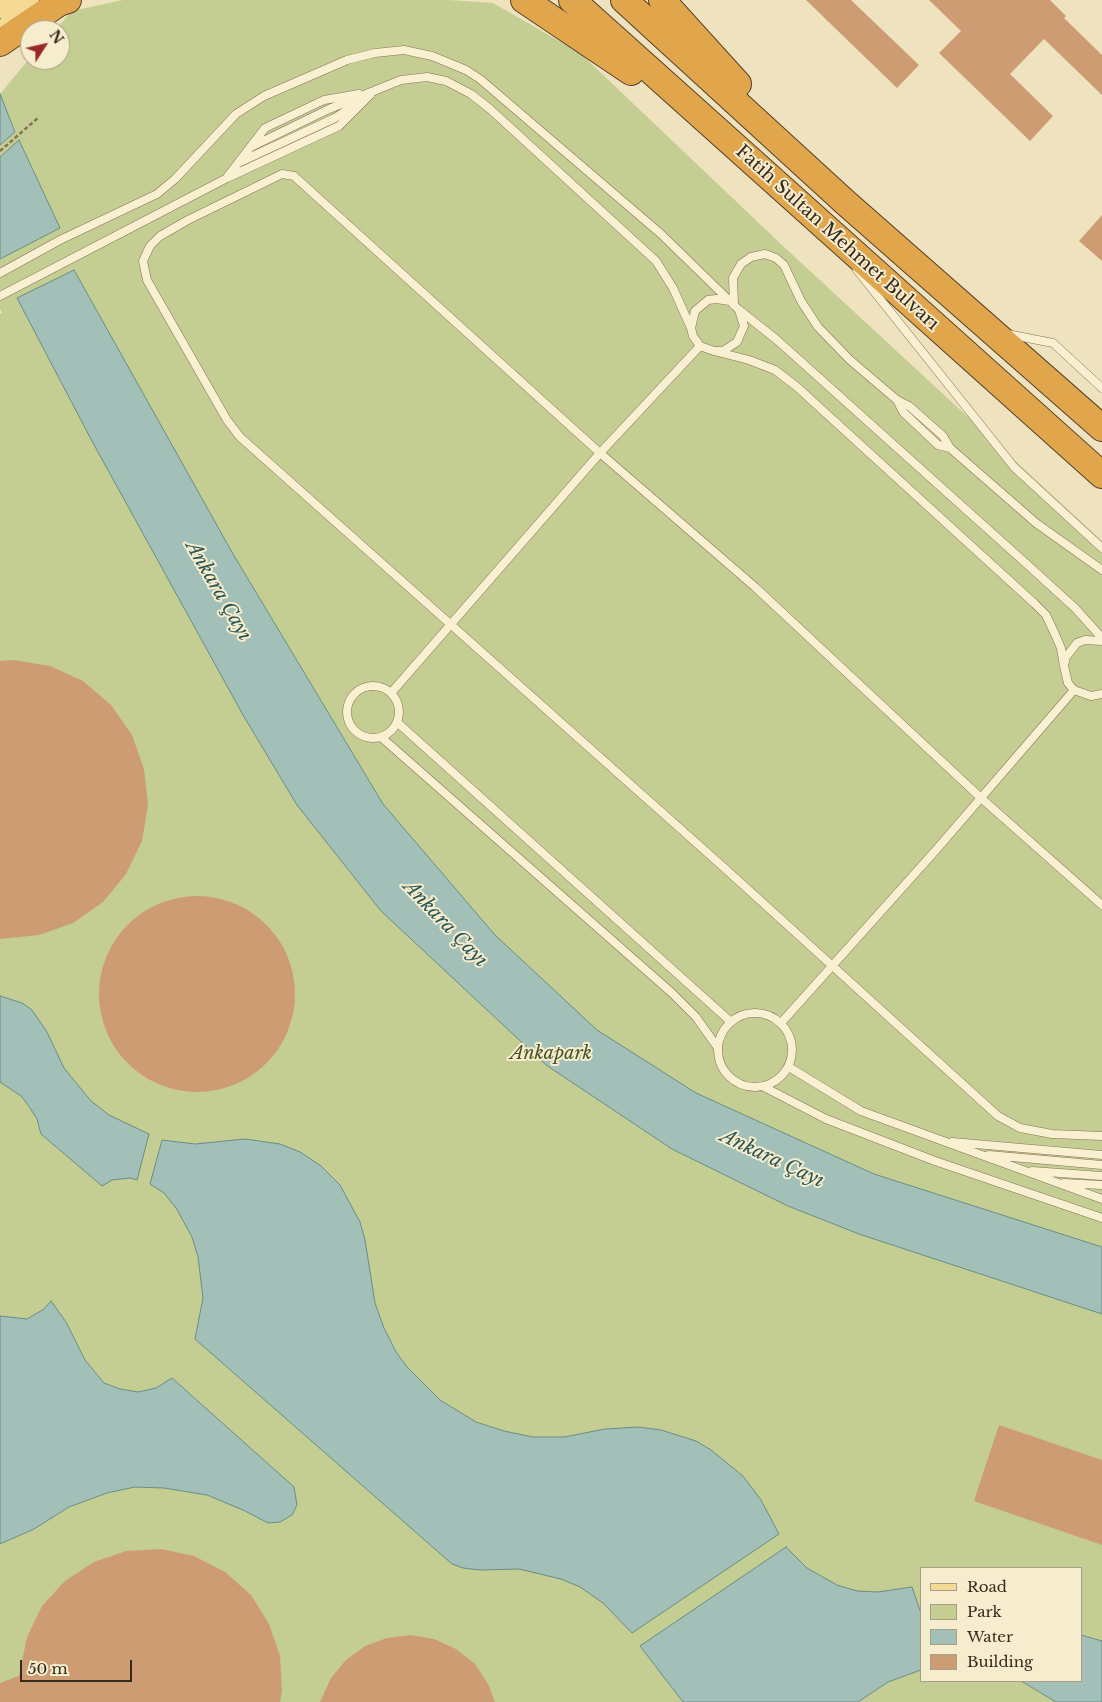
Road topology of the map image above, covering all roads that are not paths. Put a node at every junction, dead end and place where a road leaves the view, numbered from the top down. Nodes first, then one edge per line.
1 (5, 0) edge
2 (28, 0) edge
3 (68, 0) edge
4 (524, 0) edge
5 (572, 0) edge
6 (624, 0) edge
7 (662, 0) edge
8 (0, 7) edge
9 (0, 38) edge
10 (0, 43) edge
11 (374, 92) junction
12 (716, 130) junction
13 (239, 162) junction
14 (227, 178) junction
15 (846, 204) junction
16 (815, 218) junction
17 (845, 256) dead end
18 (851, 264) dead end
19 (0, 273) edge
20 (0, 296) edge
21 (734, 305) junction
22 (691, 328) junction
23 (992, 331) junction
24 (700, 346) junction
25 (714, 351) junction
26 (1102, 388) edge
27 (1102, 428) edge
28 (600, 454) junction
29 (1102, 475) edge
30 (1102, 548) edge
31 (1102, 570) edge
32 (450, 626) junction
33 (1102, 639) edge
34 (1064, 666) junction
35 (1074, 690) junction
36 (391, 693) junction
37 (1101, 694) edge
38 (398, 723) junction
39 (381, 737) junction
40 (981, 798) junction
41 (1102, 905) edge
42 (832, 966) junction
43 (731, 1022) junction
44 (781, 1023) junction
45 (718, 1048) junction
46 (789, 1067) junction
47 (764, 1087) junction
48 (1102, 1136) edge
49 (940, 1141) junction
50 (979, 1154) junction
51 (1102, 1155) edge
52 (1102, 1165) edge
53 (1023, 1170) junction
54 (1102, 1176) edge
55 (1052, 1182) junction
56 (1102, 1185) edge
57 (1083, 1192) junction
58 (1102, 1194) edge
59 (1102, 1199) edge
60 (1102, 1218) edge

1 - 8 main road
2 - 9 main road
3 - 10 highway
4 - 12 highway
5 - 12 highway, Fatih Sultan Mehmet Bulvarı
6 - 15 highway, Fatih Sultan Mehmet Bulvarı
7 - 15 highway
11 - 13 lane
11 - 13 lane
11 - 14 lane
11 - 22 lane
12 - 16 highway, Fatih Sultan Mehmet Bulvarı
13 - 14 lane
14 - 20 lane
15 - 23 highway, Fatih Sultan Mehmet Bulvarı
16 - 17 lane
16 - 29 highway, Fatih Sultan Mehmet Bulvarı
18 - 30 lane
19 - 21 lane
21 - 22 lane
21 - 25 lane
21 - 31 lane
21 - 33 lane
22 - 24 lane
23 - 26 lane
23 - 27 highway, Fatih Sultan Mehmet Bulvarı
24 - 25 lane
24 - 28 lane
25 - 34 lane
28 - 32 lane
28 - 32 lane
28 - 40 lane
32 - 36 lane
32 - 42 lane
33 - 34 lane
34 - 35 lane
35 - 37 lane
35 - 40 lane
36 - 38 lane
36 - 39 lane
38 - 39 lane
38 - 43 lane
39 - 45 lane
40 - 41 lane
40 - 42 lane
42 - 44 lane
42 - 48 lane
43 - 44 lane
43 - 45 lane
44 - 46 lane
45 - 47 lane
46 - 47 lane
46 - 49 lane
47 - 60 lane
49 - 50 lane
49 - 51 lane
50 - 52 lane
50 - 53 lane
53 - 54 lane
53 - 55 lane
55 - 56 lane
55 - 57 lane
57 - 58 lane
57 - 59 lane

